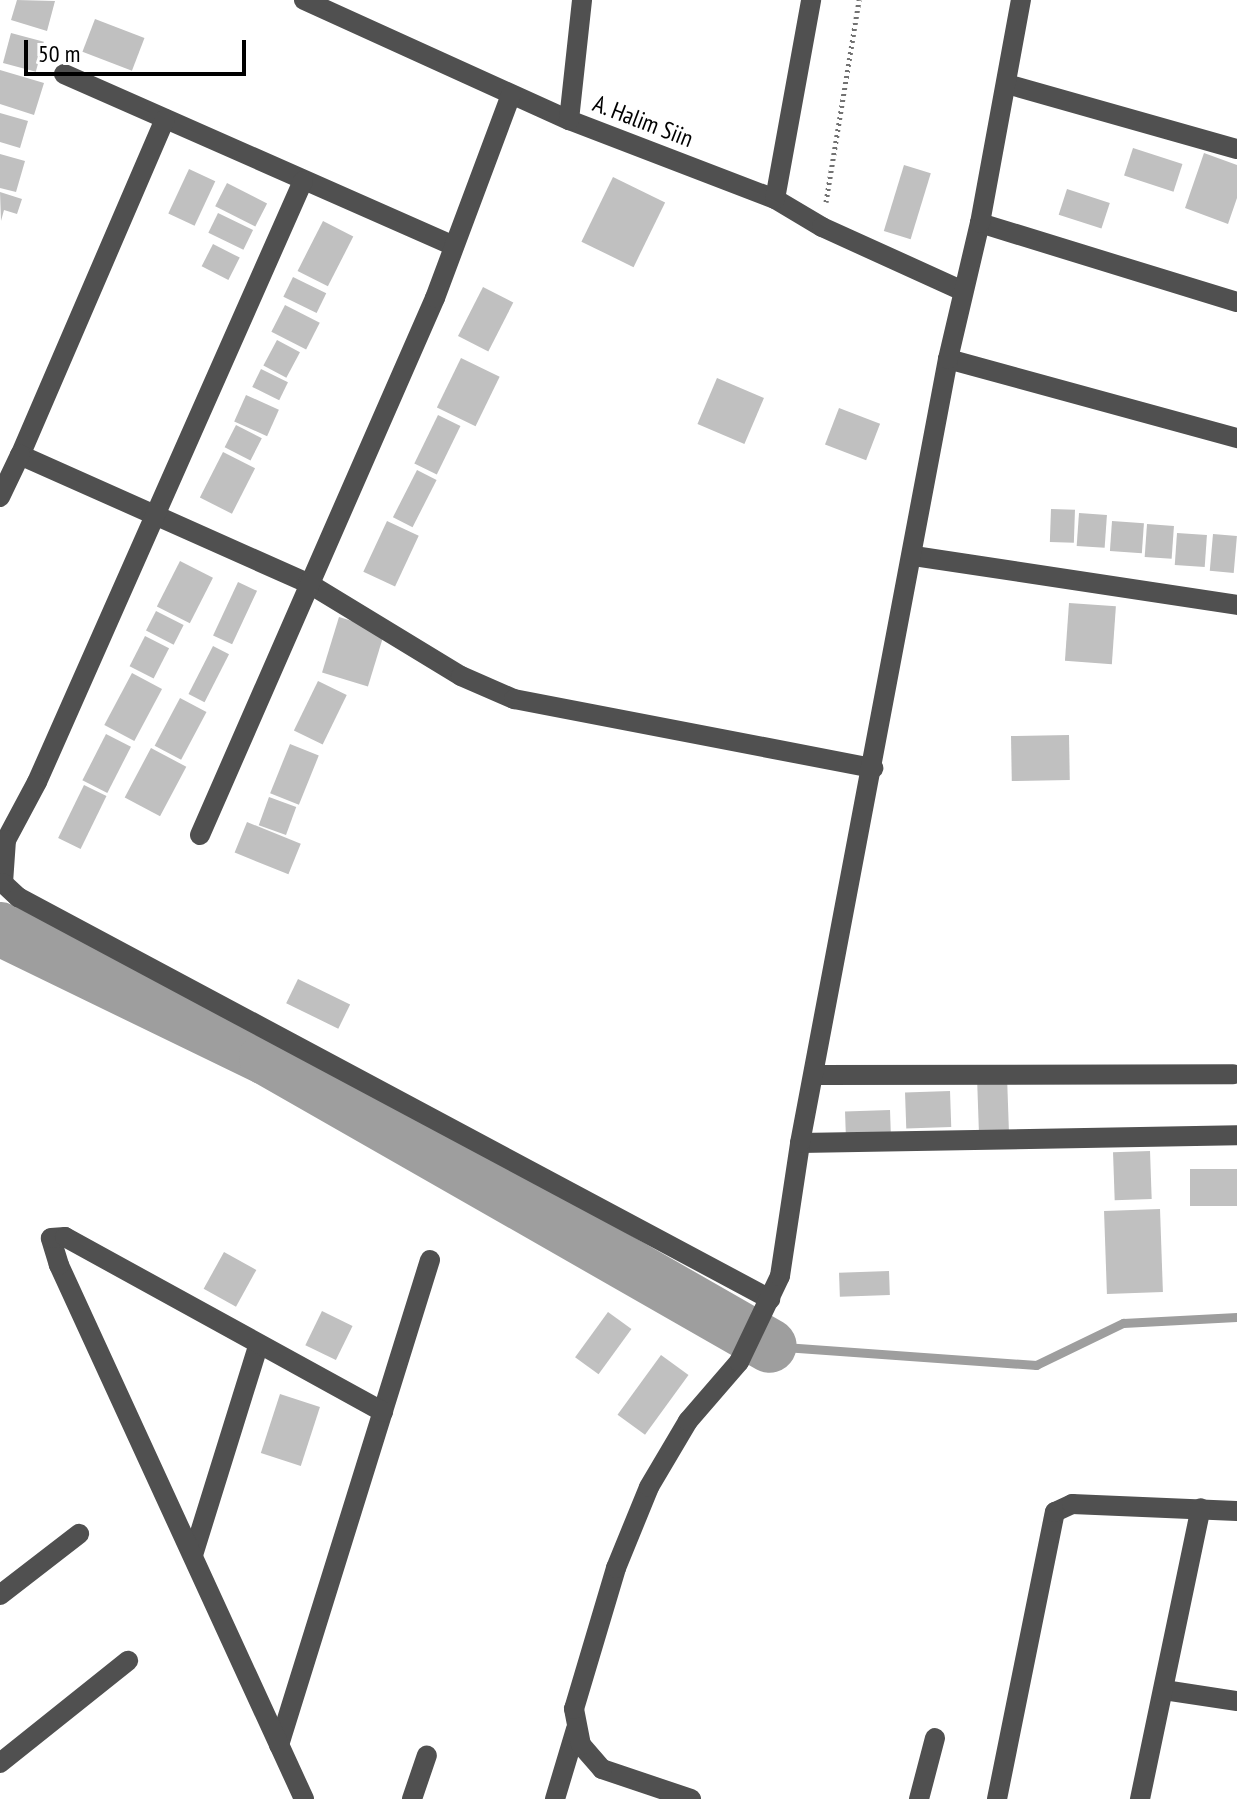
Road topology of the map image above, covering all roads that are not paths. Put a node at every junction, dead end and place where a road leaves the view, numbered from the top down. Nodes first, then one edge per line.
1 (304, 0) edge
2 (582, 0) edge
3 (811, 0) edge
4 (1021, 0) edge
5 (64, 74) dead end
6 (1007, 84) junction
7 (511, 95) junction
8 (165, 119) junction
9 (569, 120) junction
10 (1237, 149) edge
11 (303, 181) junction
12 (775, 199) junction
13 (980, 223) junction
14 (454, 246) junction
15 (963, 291) junction
16 (1237, 302) edge
17 (948, 359) junction
18 (1237, 438) edge
19 (20, 455) junction
20 (0, 497) edge
21 (154, 513) junction
22 (914, 556) junction
23 (308, 583) junction
24 (1237, 605) edge
25 (873, 768) junction
26 (200, 835) dead end
27 (1233, 1074) dead end
28 (814, 1075) junction
29 (1237, 1135) edge
30 (800, 1143) junction
31 (430, 1260) dead end
32 (770, 1301) junction
33 (258, 1346) junction
34 (383, 1412) junction
35 (1201, 1508) junction
36 (1237, 1511) edge
37 (79, 1534) dead end
38 (193, 1555) junction
39 (0, 1595) edge
40 (128, 1661) dead end
41 (1164, 1690) junction
42 (1237, 1701) edge
43 (576, 1729) junction
44 (935, 1738) dead end
45 (279, 1745) junction
46 (427, 1755) dead end
47 (0, 1763) edge
48 (304, 1799) edge
49 (412, 1799) edge
50 (555, 1799) edge
51 (691, 1799) edge
52 (919, 1799) edge
53 (997, 1799) edge
54 (1140, 1799) edge

1 - 7 street, A. Halim Siin
2 - 9 street
3 - 12 street
4 - 6 street
5 - 8 street
6 - 10 street
6 - 13 street
7 - 9 street, A. Halim Siin
7 - 14 street
8 - 11 street
8 - 19 street
9 - 12 street, A. Halim Siin
11 - 14 street
11 - 21 street
12 - 15 street, A. Halim Siin
13 - 15 street
13 - 16 street
14 - 23 street
15 - 17 street
17 - 18 street
17 - 22 street
19 - 20 street
19 - 21 street
21 - 23 street
21 - 32 street
22 - 24 street
22 - 25 street
23 - 25 street
23 - 26 street
25 - 28 street
27 - 28 street
28 - 30 street
29 - 30 street
30 - 32 street
31 - 34 street
32 - 43 street
33 - 34 street
33 - 38 street
33 - 38 street
34 - 45 street
35 - 36 street
35 - 41 street
35 - 53 street
37 - 39 street
38 - 45 street
40 - 47 street
41 - 42 street
41 - 54 street
43 - 50 street
43 - 51 street
44 - 52 street
45 - 48 street
46 - 49 street

